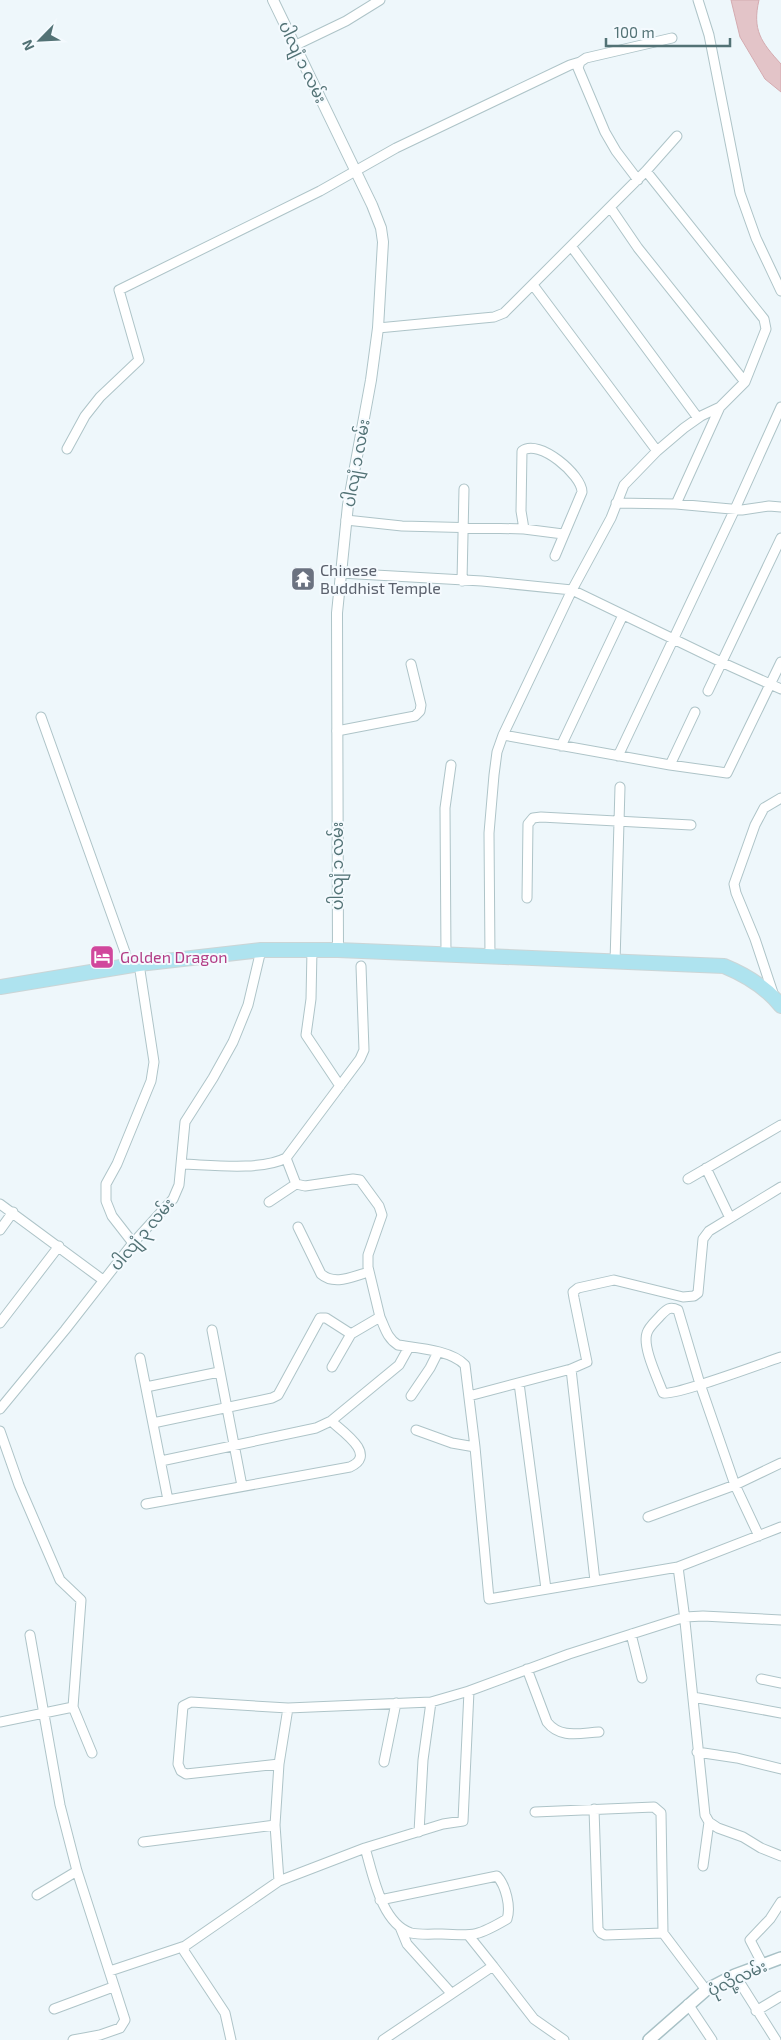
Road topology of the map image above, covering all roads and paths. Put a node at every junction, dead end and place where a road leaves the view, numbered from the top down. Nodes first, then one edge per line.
1 (273, 0) edge
2 (698, 0) edge
3 (376, 1) edge
4 (672, 38) dead end
5 (294, 46) junction
6 (580, 62) junction
7 (677, 136) dead end
8 (356, 169) junction
9 (646, 172) junction
10 (638, 180) junction
11 (610, 207) junction
12 (570, 246) junction
13 (533, 285) junction
14 (781, 291) edge
15 (378, 328) junction
16 (745, 382) junction
17 (720, 407) junction
18 (781, 407) edge
19 (698, 418) junction
20 (67, 450) dead end
21 (657, 452) junction
22 (464, 488) dead end
23 (616, 503) junction
24 (676, 504) junction
25 (781, 507) edge
26 (735, 509) junction
27 (346, 520) junction
28 (465, 527) junction
29 (524, 529) junction
30 (563, 534) junction
31 (781, 538) edge
32 (555, 556) dead end
33 (340, 573) junction
34 (462, 580) junction
35 (572, 590) junction
36 (624, 615) junction
37 (673, 639) junction
38 (721, 662) junction
39 (781, 662) edge
40 (411, 664) dead end
41 (771, 684) junction
42 (781, 689) edge
43 (708, 691) dead end
44 (695, 712) dead end
45 (41, 718) dead end
46 (337, 731) junction
47 (503, 735) junction
48 (561, 746) junction
49 (618, 756) junction
50 (451, 765) dead end
51 (670, 765) junction
52 (620, 787) dead end
53 (781, 798) edge
54 (619, 822) junction
55 (691, 825) dead end
56 (527, 898) dead end
57 (261, 950) junction
58 (312, 950) junction
59 (338, 950) junction
60 (446, 955) junction
61 (490, 956) junction
62 (615, 962) junction
63 (134, 965) junction
64 (361, 966) dead end
65 (0, 987) edge
66 (778, 1002) edge
67 (340, 1086) junction
68 (781, 1125) edge
69 (286, 1158) junction
70 (182, 1164) junction
71 (706, 1168) junction
72 (688, 1179) dead end
73 (296, 1184) junction
74 (781, 1187) edge
75 (269, 1202) dead end
76 (0, 1204) edge
77 (13, 1212) junction
78 (730, 1218) junction
79 (298, 1227) dead end
80 (0, 1230) edge
81 (133, 1243) junction
82 (59, 1246) junction
83 (369, 1272) junction
84 (103, 1280) junction
85 (694, 1296) junction
86 (673, 1307) junction
87 (380, 1317) junction
88 (0, 1323) edge
89 (212, 1330) dead end
90 (351, 1334) junction
91 (409, 1347) junction
92 (438, 1352) junction
93 (781, 1357) edge
94 (140, 1358) dead end
95 (332, 1367) dead end
96 (571, 1369) junction
97 (219, 1372) junction
98 (519, 1383) junction
99 (700, 1384) junction
100 (146, 1387) junction
101 (411, 1396) dead end
102 (469, 1396) junction
103 (227, 1408) junction
104 (0, 1409) edge
105 (330, 1421) junction
106 (153, 1423) junction
107 (416, 1430) dead end
108 (0, 1432) edge
109 (234, 1446) junction
110 (475, 1447) junction
111 (161, 1461) junction
112 (781, 1463) edge
113 (242, 1486) junction
114 (735, 1486) junction
115 (168, 1500) junction
116 (146, 1504) dead end
117 (648, 1517) dead end
118 (781, 1526) edge
119 (759, 1536) junction
120 (678, 1568) junction
121 (595, 1581) junction
122 (546, 1589) junction
123 (685, 1618) junction
124 (781, 1620) edge
125 (631, 1634) junction
126 (30, 1635) dead end
127 (527, 1669) junction
128 (642, 1678) dead end
129 (761, 1679) dead end
130 (781, 1683) edge
131 (469, 1691) junction
132 (693, 1696) junction
133 (431, 1702) junction
134 (396, 1703) junction
135 (73, 1707) junction
136 (288, 1708) junction
137 (43, 1714) junction
138 (781, 1714) edge
139 (0, 1722) edge
140 (599, 1732) dead end
141 (697, 1752) junction
142 (92, 1753) dead end
143 (384, 1762) dead end
144 (279, 1764) junction
145 (781, 1769) edge
146 (594, 1809) junction
147 (535, 1812) dead end
148 (709, 1822) junction
149 (275, 1825) junction
150 (419, 1832) junction
151 (142, 1842) dead end
152 (365, 1848) junction
153 (781, 1856) edge
154 (703, 1866) dead end
155 (78, 1871) junction
156 (279, 1881) junction
157 (37, 1895) dead end
158 (380, 1900) junction
159 (781, 1902) edge
160 (400, 1927) junction
161 (664, 1933) junction
162 (469, 1936) junction
163 (185, 1946) junction
164 (781, 1958) edge
165 (763, 1965) junction
166 (493, 1966) junction
167 (110, 1971) junction
168 (735, 1975) junction
169 (113, 1987) junction
170 (706, 1990) junction
171 (451, 1993) junction
172 (781, 1996) edge
173 (688, 2004) junction
174 (54, 2009) dead end
175 (756, 2010) junction
176 (73, 2040) edge
177 (231, 2040) edge
178 (383, 2040) edge
179 (564, 2040) edge
180 (651, 2040) edge
181 (712, 2040) edge
182 (776, 2040) edge

1 - 5 street, ပါလျံ ၁ လမ်း
2 - 14 street
3 - 5 street
4 - 6 street
5 - 8 street, ပါလျံ ၁ လမ်း
6 - 8 street
6 - 10 street
7 - 9 street
8 - 15 street, ပါလျံ ၁ လမ်း
8 - 20 street
9 - 10 street
9 - 16 street
10 - 11 street
11 - 12 street
11 - 16 street
12 - 13 street
12 - 19 street
13 - 15 street
13 - 21 street
15 - 27 street, ပါလျံ ၁ လမ်း
16 - 17 street
17 - 19 street
17 - 24 street
18 - 26 street
19 - 21 street
21 - 23 street
22 - 28 street
23 - 24 street
23 - 35 street
24 - 26 street
25 - 26 street
26 - 37 street
27 - 28 street
27 - 33 street, ပါလျံ ၁ လမ်း
28 - 29 street
28 - 34 street
29 - 30 street
29 - 30 street
30 - 32 street
31 - 38 street
33 - 34 street
33 - 46 street, ပါလျံ ၁ လမ်း
34 - 35 street
35 - 36 street
35 - 47 street
36 - 37 street
36 - 48 street
37 - 38 street
37 - 49 street
38 - 41 street
38 - 43 street
39 - 41 street
40 - 46 street
41 - 42 street
41 - 51 street
44 - 51 street
45 - 63 street
46 - 59 street, ပါလျံ ၁ လမ်း
47 - 48 street
47 - 61 street
48 - 49 street
49 - 51 street
50 - 60 street
52 - 54 street
53 - 66 street
54 - 55 street
54 - 56 street
54 - 62 street
57 - 58 highway
57 - 63 highway
57 - 70 street, ပါလျံ ၃ လမ်း
58 - 59 highway
58 - 67 street
59 - 60 highway
60 - 61 highway
61 - 62 highway
62 - 66 highway
63 - 65 highway
63 - 81 street
64 - 67 street
67 - 69 street
68 - 71 street
69 - 70 street
69 - 73 street
70 - 81 street, ပါလျံ ၃ လမ်း
71 - 72 street
71 - 78 street
73 - 75 street
73 - 83 street
74 - 78 street
76 - 77 street
77 - 80 street
77 - 82 street
78 - 85 street
79 - 83 street
81 - 84 street, ပါလျံ ၃ လမ်း
82 - 84 street
82 - 88 street
83 - 87 street
84 - 104 street, ပါလျံ ၃ လမ်း
85 - 86 street
85 - 96 street
86 - 99 street
86 - 99 street
87 - 90 street
87 - 91 street
89 - 97 street
90 - 95 street
90 - 103 street
91 - 92 street
91 - 105 street
92 - 101 street
92 - 102 street
93 - 99 street
94 - 100 street
96 - 98 street
96 - 121 street
97 - 100 street
97 - 103 street
98 - 102 street
98 - 122 street
99 - 114 street
100 - 106 street
102 - 110 street
103 - 106 street
103 - 109 street
105 - 109 street
105 - 113 street
106 - 111 street
107 - 110 street
108 - 135 street
109 - 111 street
109 - 113 street
110 - 122 street
111 - 115 street
112 - 114 street
113 - 115 street
114 - 117 street
114 - 119 street
115 - 116 street
118 - 119 street
119 - 120 street
120 - 121 street
120 - 123 street
121 - 122 street
123 - 124 street
123 - 125 street
123 - 132 street
125 - 127 street
125 - 128 street
126 - 137 street
127 - 131 street
127 - 140 street
129 - 130 street
131 - 133 street
131 - 150 street
132 - 138 street
132 - 141 street
133 - 134 street
133 - 150 street
134 - 136 street
134 - 143 street
135 - 137 street
135 - 142 street
136 - 144 street
136 - 144 street
137 - 139 street
137 - 155 street
141 - 145 street
141 - 148 street
144 - 149 street
146 - 147 street
146 - 161 street
146 - 161 street
148 - 153 street
148 - 154 street
149 - 151 street
149 - 156 street
150 - 152 street
152 - 156 street
152 - 158 street
155 - 157 street
155 - 167 street
156 - 163 street
158 - 160 street
158 - 162 street
159 - 165 street
160 - 162 street
160 - 171 street
161 - 170 street
162 - 166 street
163 - 167 street
163 - 177 street
164 - 165 main road, ပုံလို့လမ်း
165 - 168 main road, ပုံလို့လမ်း
166 - 171 street
166 - 179 street
167 - 169 street
168 - 170 main road, ပုံလို့လမ်း
168 - 175 street
169 - 174 street
169 - 176 street
170 - 173 main road, ပုံလို့လမ်း
171 - 178 street
172 - 175 street
173 - 180 main road, ပုံလို့လမ်း
173 - 181 street
175 - 182 street

